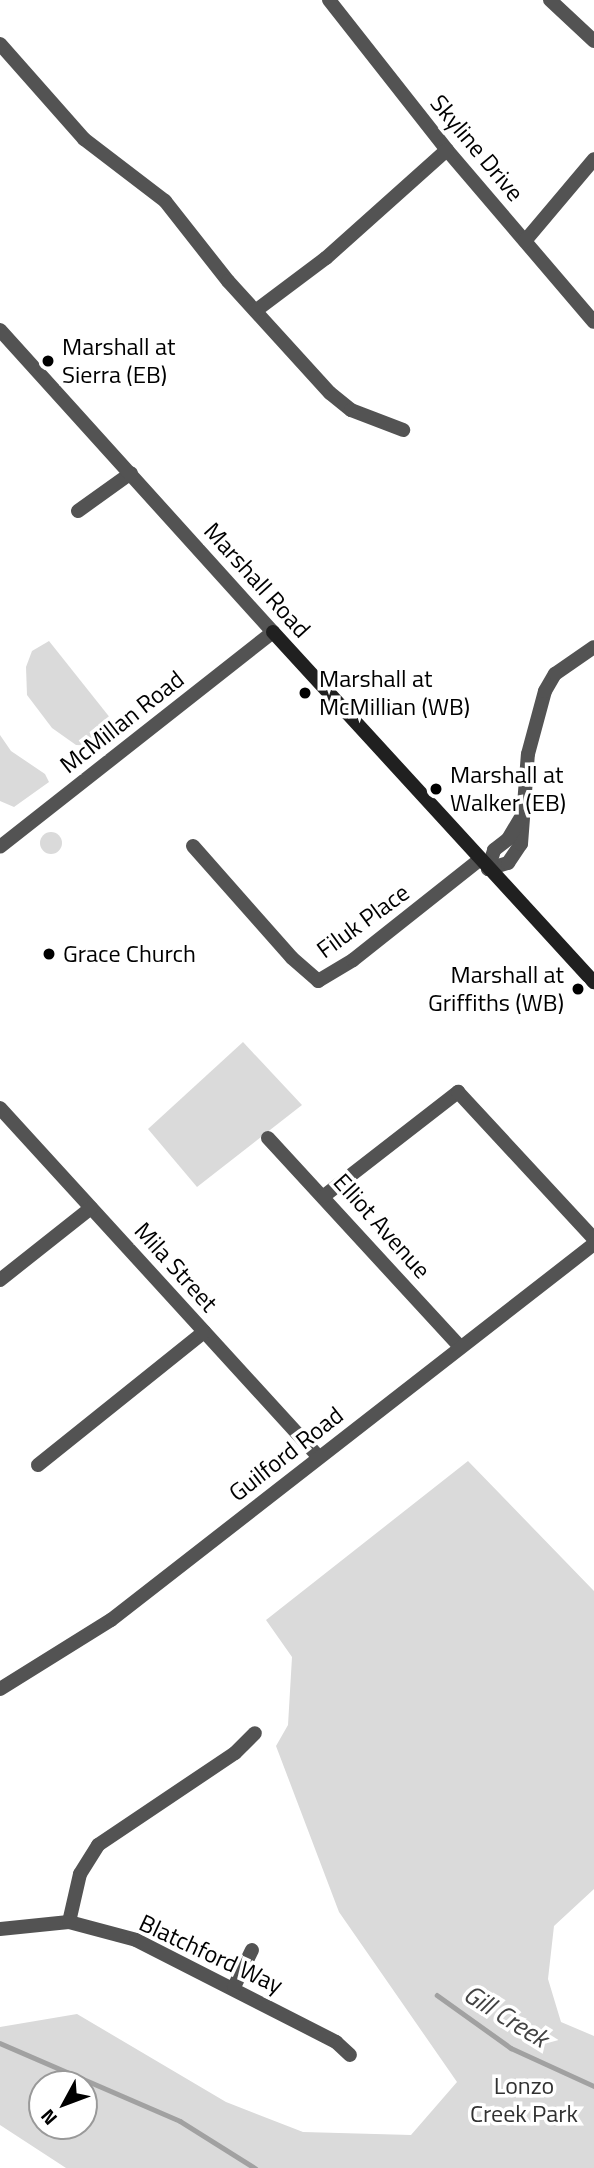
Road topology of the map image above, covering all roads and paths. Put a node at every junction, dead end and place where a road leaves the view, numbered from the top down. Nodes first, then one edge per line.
1 (328, 0) edge
2 (550, 0) edge
3 (594, 41) edge
4 (0, 44) edge
5 (447, 150) junction
6 (594, 159) edge
7 (525, 241) junction
8 (258, 309) junction
9 (594, 322) edge
10 (1, 334) edge
11 (403, 430) dead end
12 (131, 473) junction
13 (78, 511) dead end
14 (273, 632) junction
15 (594, 648) edge
16 (194, 846) dead end
17 (0, 847) edge
18 (484, 864) junction
19 (594, 982) edge
20 (0, 1108) edge
21 (268, 1138) dead end
22 (324, 1196) junction
23 (91, 1208) junction
24 (594, 1242) edge
25 (0, 1280) edge
26 (204, 1332) junction
27 (460, 1346) junction
28 (319, 1457) junction
29 (38, 1465) dead end
30 (0, 1689) edge
31 (255, 1732) dead end
32 (68, 1922) junction
33 (0, 1929) edge
34 (252, 1950) dead end
35 (234, 1987) junction
36 (349, 2055) dead end

1 - 5 street, Skyline Drive
2 - 3 street
4 - 8 street
5 - 7 street, Skyline Drive
5 - 8 street
6 - 7 street
7 - 9 street, Skyline Drive
8 - 11 street
10 - 12 street, Marshall Road
12 - 13 street
12 - 14 street, Marshall Road
14 - 17 street, McMillan Road
14 - 18 main road, Marshall Road
15 - 18 street
16 - 18 street, Filuk Place
18 - 19 main road, Marshall Road
20 - 23 street, Mila Street
21 - 22 street, Elliot Avenue
22 - 24 street
22 - 27 street, Elliot Avenue
23 - 25 street
23 - 26 street, Mila Street
24 - 27 street, Guilford Road
26 - 28 street, Mila Street
26 - 29 street
27 - 28 street, Guilford Road
28 - 30 street, Guilford Road
31 - 32 street
32 - 33 street, Blatchford Way
32 - 35 street, Blatchford Way
34 - 35 street
35 - 36 street, Blatchford Way

